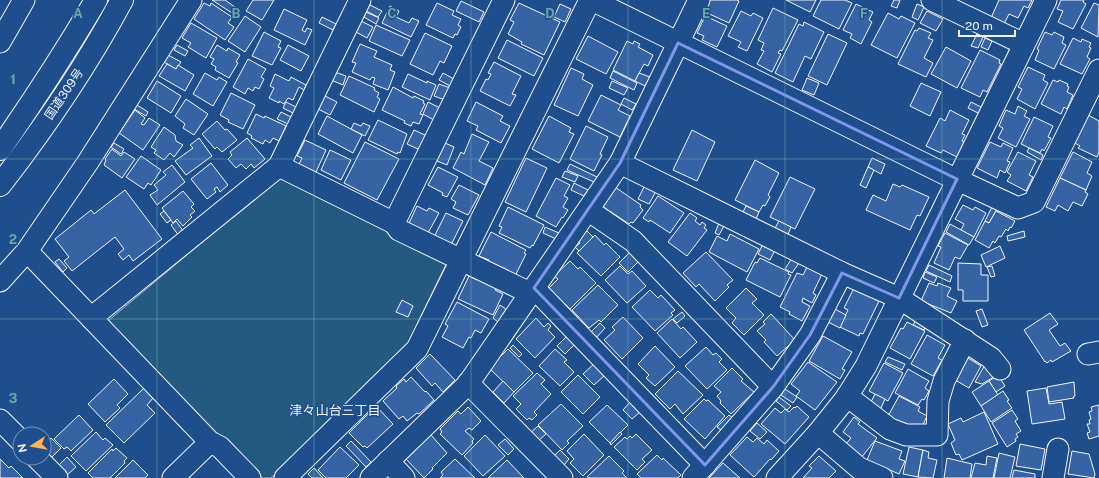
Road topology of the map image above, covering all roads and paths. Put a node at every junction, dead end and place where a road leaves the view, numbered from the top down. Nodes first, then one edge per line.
1 (24, 0) edge
2 (96, 0) edge
3 (122, 0) edge
4 (191, 0) edge
5 (360, 0) edge
6 (504, 0) edge
7 (591, 0) edge
8 (699, 0) edge
9 (932, 0) edge
10 (1046, 0) edge
11 (0, 42) edge
12 (678, 43) junction
13 (1024, 44) junction
14 (1099, 70) edge
15 (0, 148) edge
16 (620, 163) junction
17 (279, 166) junction
18 (957, 179) junction
19 (0, 185) edge
20 (588, 210) junction
21 (394, 223) junction
22 (27, 251) junction
23 (461, 260) junction
24 (842, 273) junction
25 (0, 280) edge
26 (532, 291) junction
27 (899, 298) junction
28 (91, 318) junction
29 (965, 340) junction
30 (1000, 369) dead end
31 (468, 383) junction
32 (773, 387) junction
33 (847, 396) junction
34 (0, 420) edge
35 (12, 432) edge
36 (818, 433) junction
37 (210, 442) junction
38 (1058, 449) dead end
39 (388, 461) junction
40 (45, 466) edge
41 (699, 471) edge
42 (57, 478) edge
43 (173, 478) edge
44 (250, 478) edge
45 (285, 478) edge
46 (371, 478) edge
47 (404, 478) edge
48 (562, 478) edge
49 (777, 478) edge
50 (882, 478) edge
51 (1053, 478) edge

1 - 11 street
2 - 15 highway, 国道309号
3 - 19 highway, 国道309号
4 - 22 street
5 - 17 street
6 - 21 street
7 - 12 street
7 - 23 street
8 - 12 street
9 - 13 street
10 - 13 street
12 - 16 street
12 - 18 street
13 - 18 street
14 - 18 street
16 - 20 street
16 - 24 street
17 - 21 street
17 - 28 street
18 - 27 street
20 - 26 street
20 - 32 street
21 - 23 street
22 - 25 street
22 - 28 street
23 - 26 street
23 - 45 street
24 - 27 street
24 - 32 street
26 - 31 street
26 - 41 street
27 - 29 street
27 - 33 street
28 - 37 street
29 - 30 street
29 - 33 street
31 - 39 street
31 - 48 street
32 - 41 street
33 - 36 street
34 - 35 street
36 - 49 street
36 - 50 street
37 - 43 street
37 - 44 street
38 - 51 street
39 - 46 street
39 - 47 street
40 - 42 street

